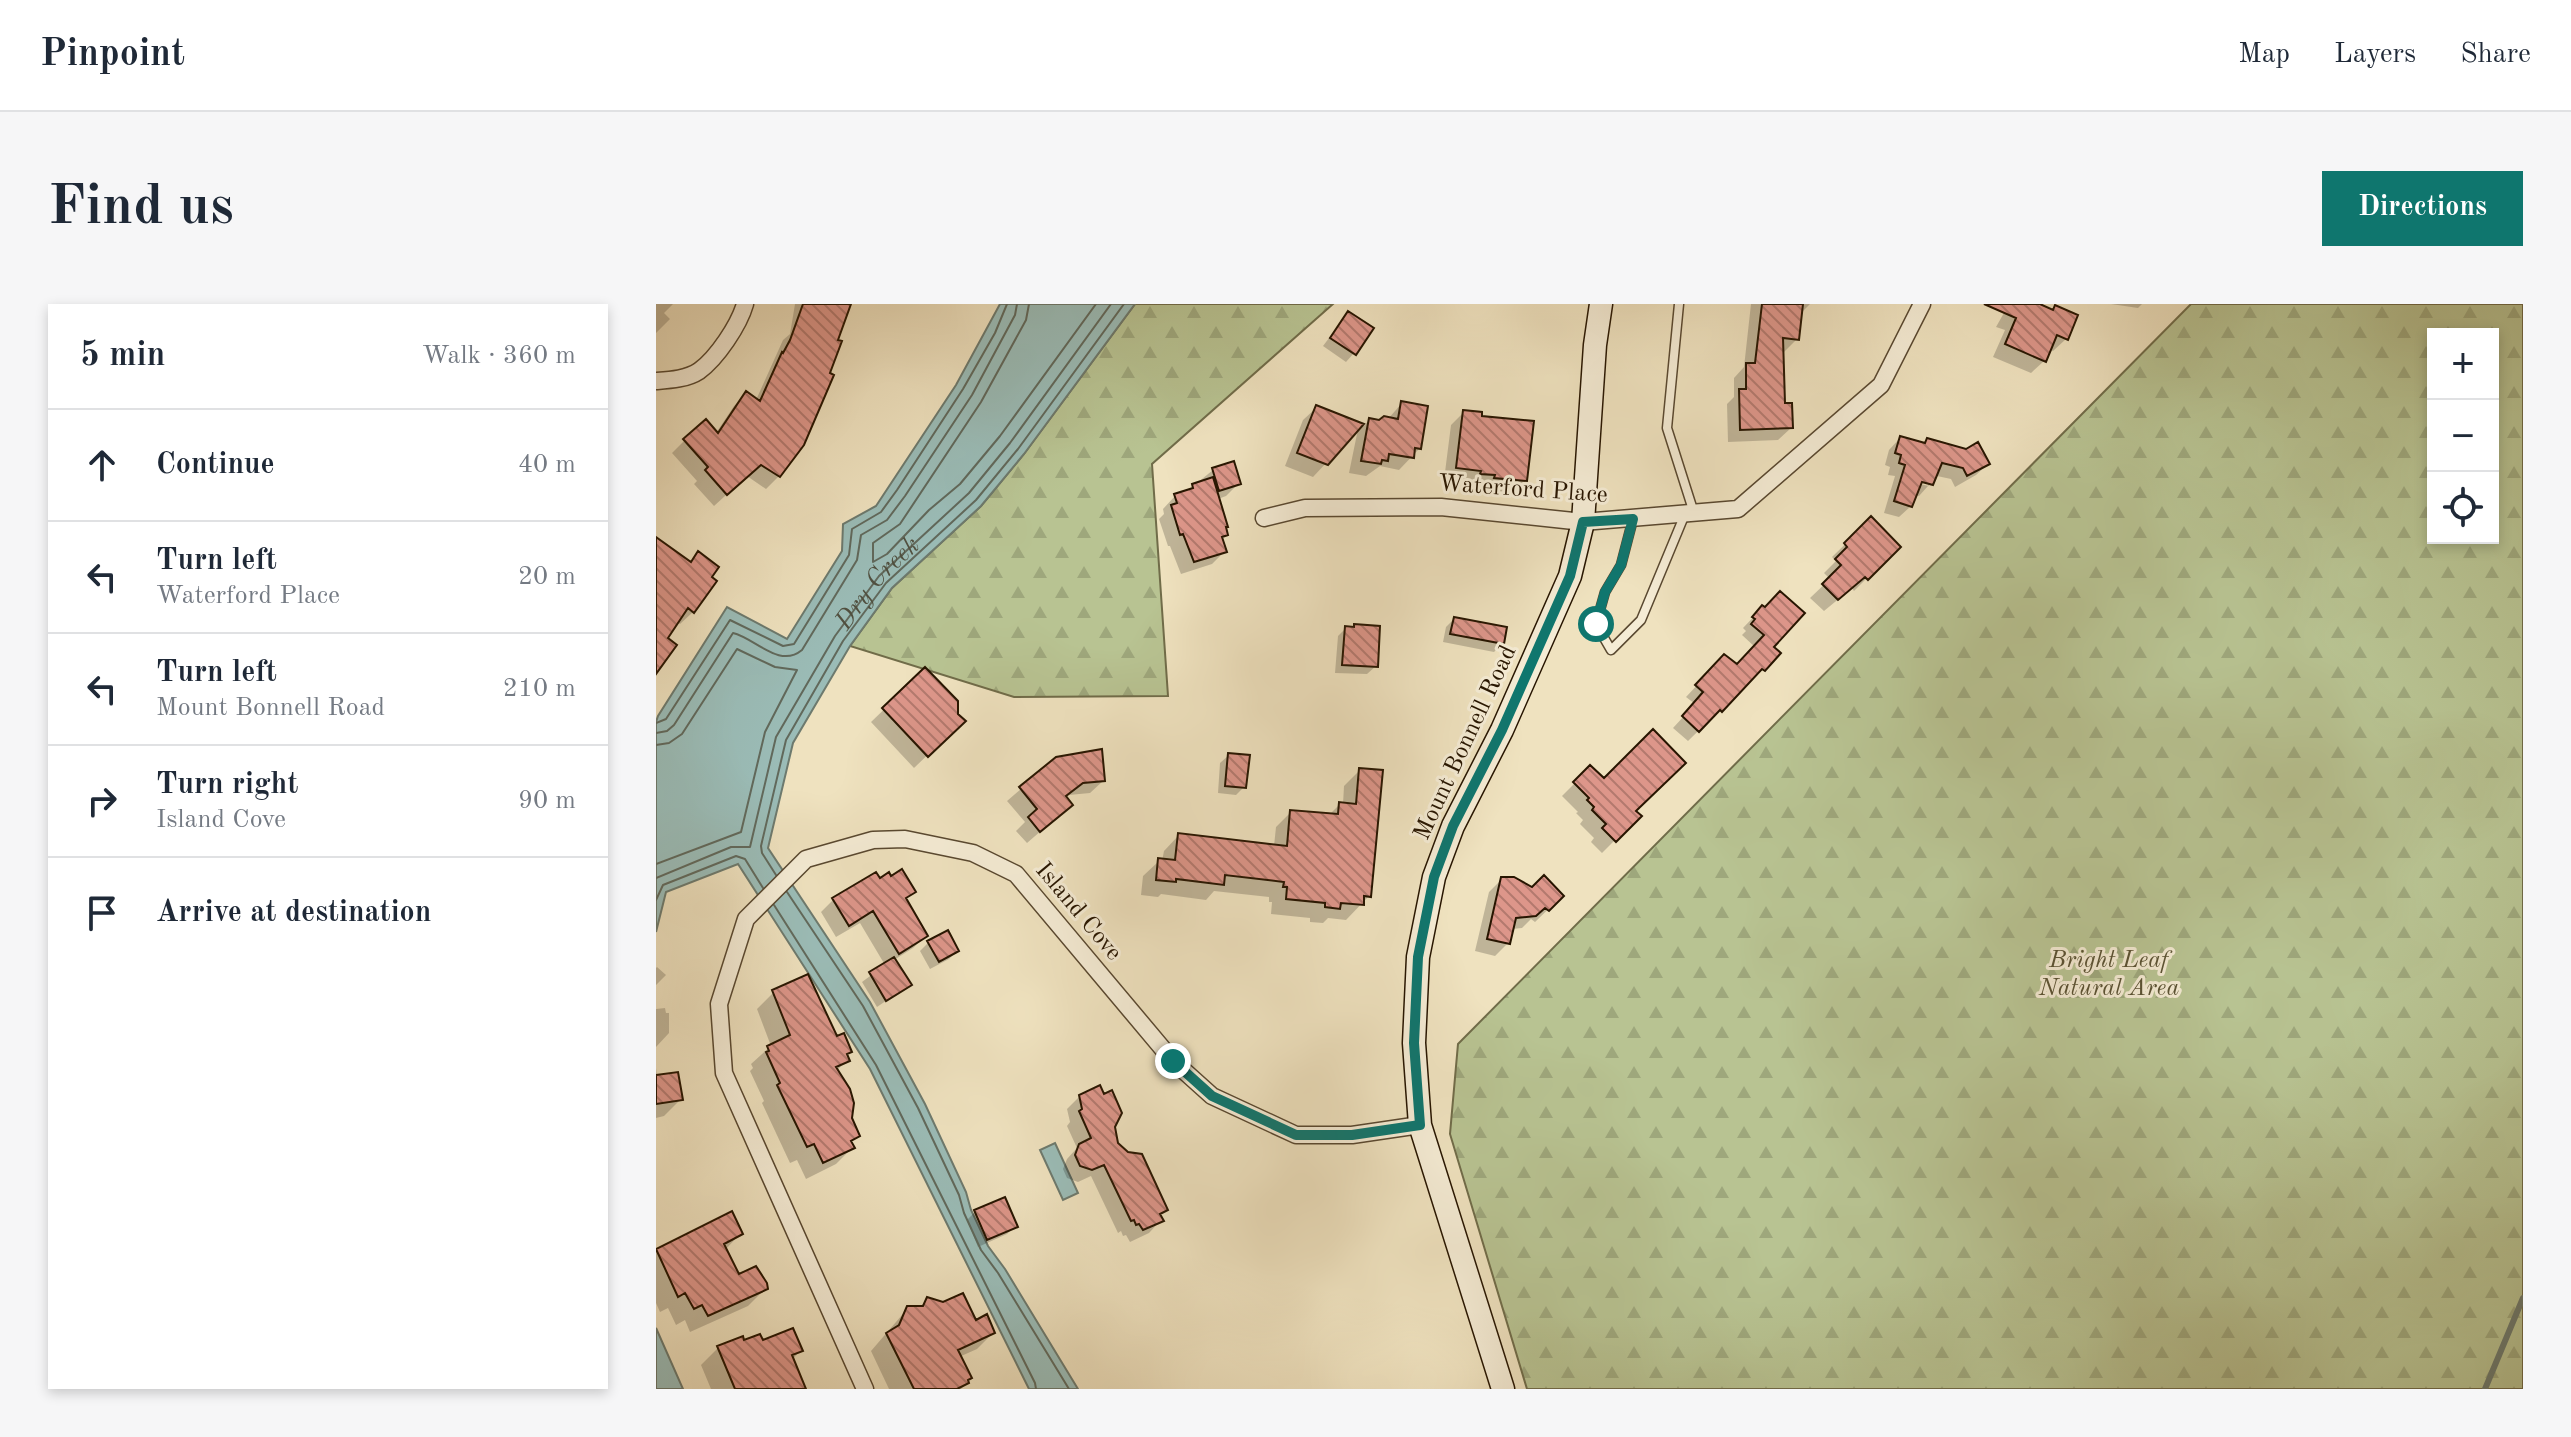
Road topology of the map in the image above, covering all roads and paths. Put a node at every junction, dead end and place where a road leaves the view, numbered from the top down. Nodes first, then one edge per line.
1 (745, 304) edge
2 (1601, 304) edge
3 (1679, 304) edge
4 (1922, 304) edge
5 (656, 381) edge
6 (1690, 514) junction
7 (1264, 518) dead end
8 (1633, 519) junction
9 (1583, 522) junction
10 (1420, 1125) junction
11 (865, 1389) edge
12 (1503, 1389) edge

1 - 5 street
2 - 9 street, Mount Bonnell Road
3 - 6 lane
4 - 6 street, Waterford Place
6 - 8 street, Waterford Place
6 - 8 lane
7 - 9 street, Waterford Place
8 - 9 street, Waterford Place
9 - 10 street, Mount Bonnell Road
10 - 11 street, Island Cove
10 - 12 street, Mount Bonnell Road

